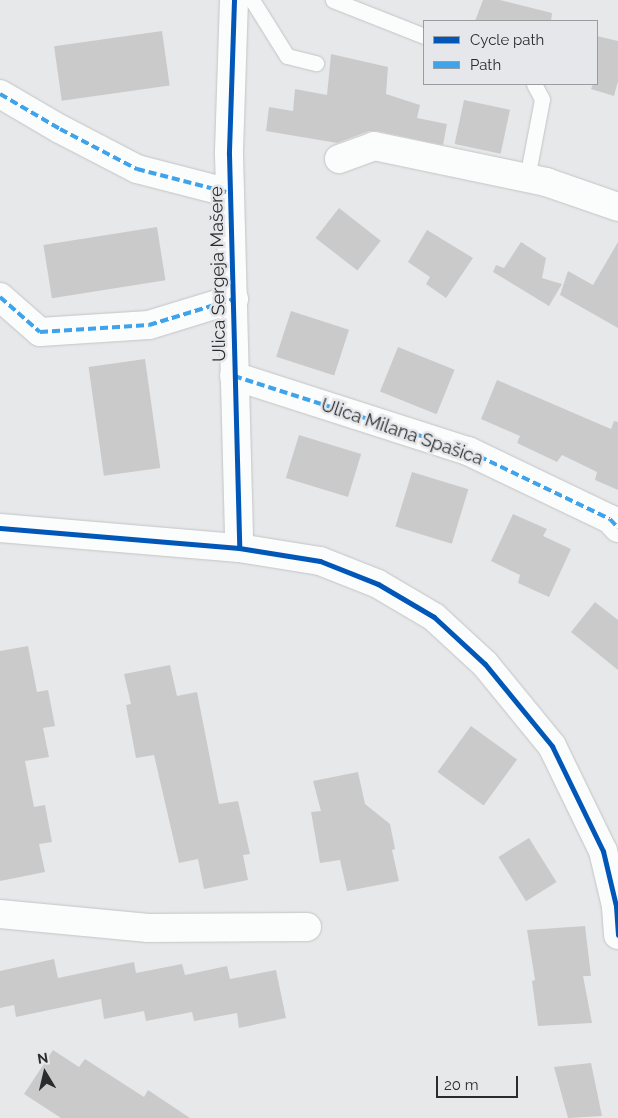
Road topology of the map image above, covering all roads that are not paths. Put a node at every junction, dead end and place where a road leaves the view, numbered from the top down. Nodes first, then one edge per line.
1 (234, 0) edge
2 (252, 0) edge
3 (333, 0) edge
4 (423, 36) edge
5 (316, 63) dead end
6 (535, 85) edge
7 (0, 94) edge
8 (339, 159) dead end
9 (527, 178) junction
10 (230, 193) junction
11 (618, 207) edge
12 (0, 297) edge
13 (234, 299) junction
14 (234, 376) junction
15 (615, 522) edge
16 (0, 528) edge
17 (239, 548) junction
18 (0, 914) edge
19 (307, 927) dead end
20 (618, 935) edge

1 - 10 street, Ulica Sergeja Mašere
2 - 5 lane
3 - 4 lane
6 - 9 lane
7 - 10 street, Ulica Sergeja Mašere
8 - 9 street
9 - 11 street
10 - 13 street, Ulica Sergeja Mašere
12 - 13 street, Ulica Sergeja Mašere
13 - 14 street, Ulica Sergeja Mašere
14 - 15 street, Ulica Milana Spašica
14 - 17 street, Ulica Sergeja Mašere
16 - 17 street
17 - 20 street
18 - 19 street

